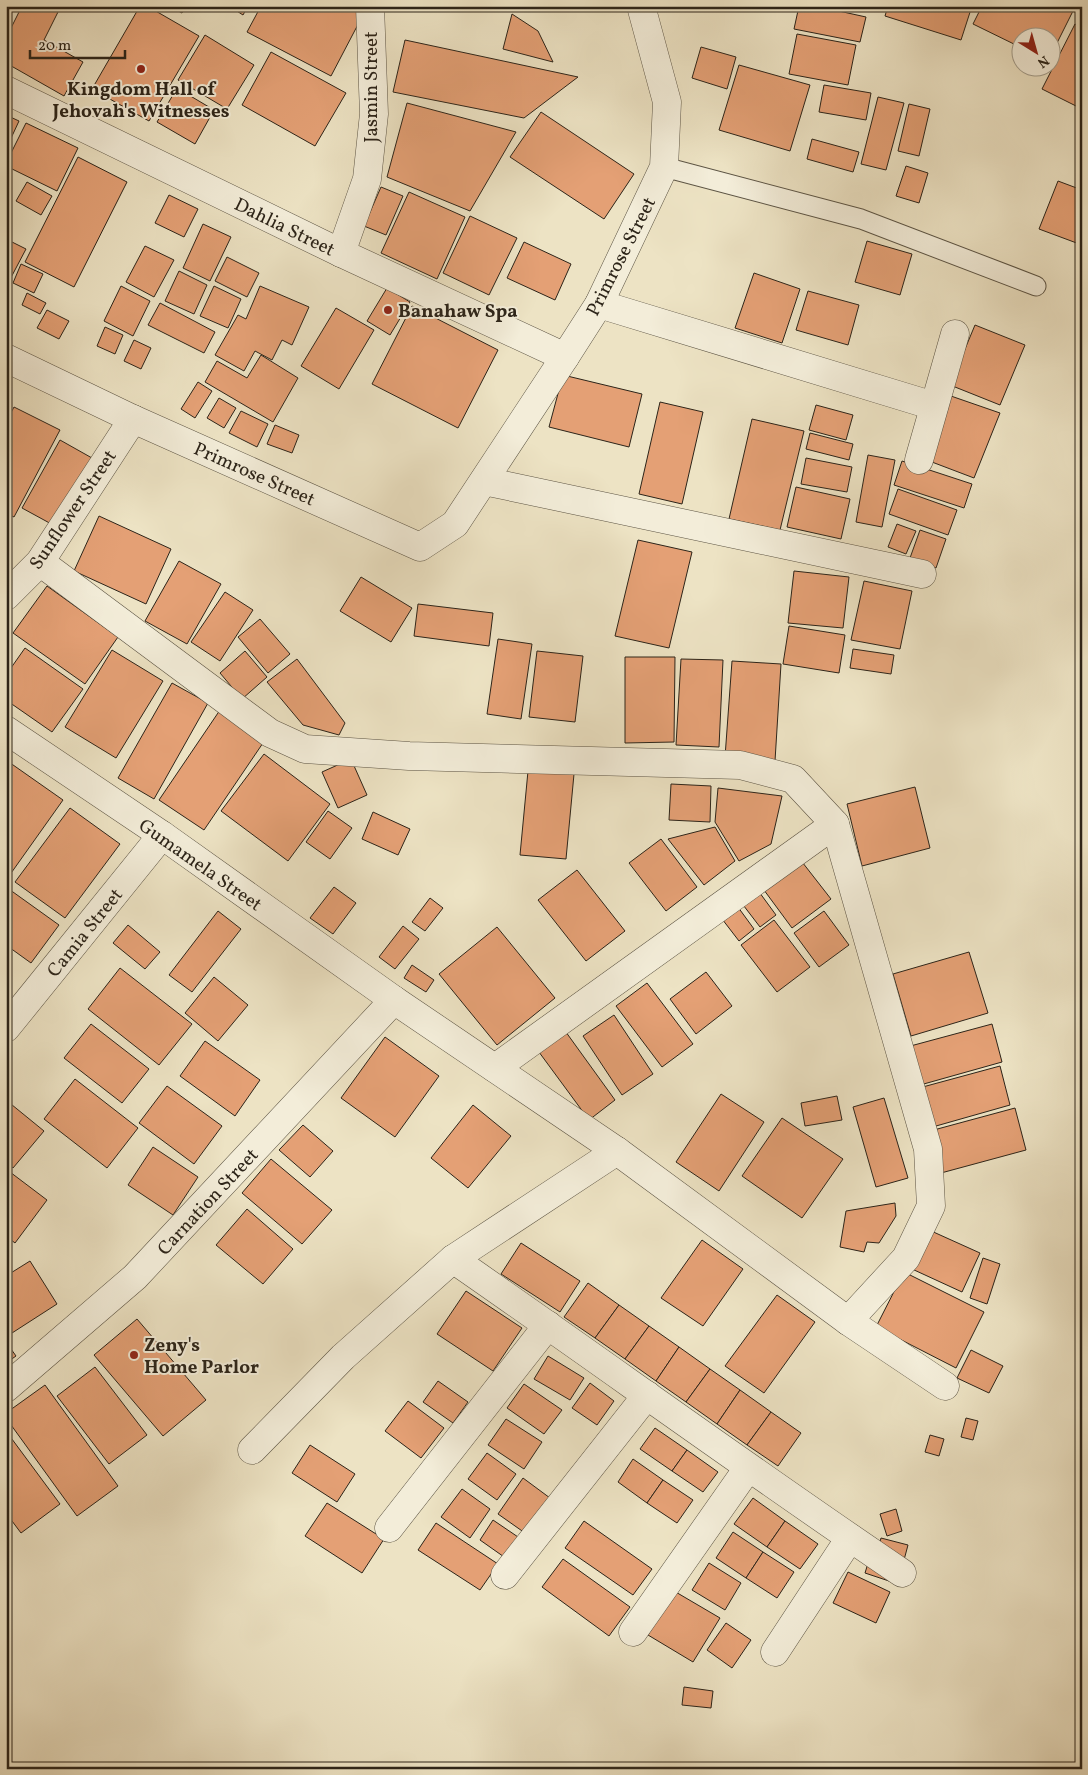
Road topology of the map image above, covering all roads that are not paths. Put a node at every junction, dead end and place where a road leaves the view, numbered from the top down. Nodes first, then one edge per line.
1 (370, 6) edge
2 (641, 6) edge
3 (6, 90) edge
4 (664, 167) junction
5 (341, 253) junction
6 (1036, 286) dead end
7 (598, 304) junction
8 (954, 334) dead end
9 (6, 358) edge
10 (565, 358) junction
11 (934, 406) junction
12 (133, 418) junction
13 (919, 460) dead end
14 (484, 481) junction
15 (40, 562) junction
16 (922, 574) dead end
17 (6, 596) edge
18 (6, 730) edge
19 (835, 824) junction
20 (162, 835) junction
21 (394, 1000) junction
22 (6, 1028) edge
23 (495, 1068) junction
24 (617, 1151) junction
25 (453, 1259) junction
26 (848, 1321) junction
27 (548, 1325) junction
28 (945, 1386) dead end
29 (6, 1388) edge
30 (647, 1395) junction
31 (252, 1450) dead end
32 (748, 1468) junction
33 (388, 1528) dead end
34 (850, 1538) junction
35 (902, 1573) dead end
36 (504, 1575) dead end
37 (633, 1632) dead end
38 (775, 1652) dead end

1 - 5 street, Jasmin Street
2 - 4 street, Primrose Street
3 - 5 street, Dahlia Street
4 - 6 lane
4 - 7 street, Primrose Street
5 - 10 street, Dahlia Street
7 - 10 street, Primrose Street
7 - 11 street
8 - 11 street
9 - 12 street, Primrose Street
10 - 14 street, Primrose Street
11 - 13 street
12 - 14 street, Primrose Street
12 - 15 street, Sunflower Street
14 - 16 street
15 - 17 street, Sunflower Street
15 - 19 street
18 - 20 street, Gumamela Street
19 - 23 street
19 - 26 street
20 - 21 street, Gumamela Street
20 - 22 street, Camia Street
21 - 23 street, Gumamela Street
21 - 29 street, Carnation Street
23 - 24 street, Gumamela Street
24 - 25 street
24 - 26 street, Gumamela Street
25 - 27 street
25 - 31 street
26 - 28 street, Gumamela Street
27 - 30 street
27 - 33 street
30 - 32 street
30 - 36 street
32 - 34 street
32 - 37 street
34 - 35 street
34 - 38 street

